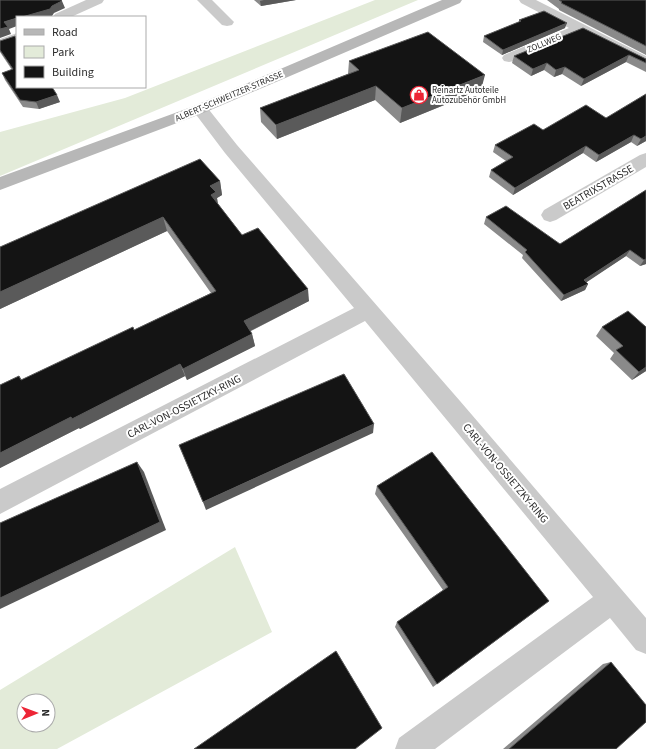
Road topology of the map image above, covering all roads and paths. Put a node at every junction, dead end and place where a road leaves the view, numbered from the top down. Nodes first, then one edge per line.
1 (97, 0) edge
2 (204, 0) edge
3 (455, 0) edge
4 (526, 0) edge
5 (62, 16) edge
6 (227, 22) dead end
7 (580, 28) junction
8 (16, 37) edge
9 (0, 44) edge
10 (509, 58) dead end
11 (646, 62) edge
12 (200, 109) junction
13 (646, 159) edge
14 (0, 184) edge
15 (550, 215) dead end
16 (368, 310) junction
17 (0, 502) edge
18 (612, 600) junction
19 (646, 640) edge
20 (410, 749) edge

1 - 5 street
2 - 6 street
3 - 12 street, ALBERT-SCHWEITZER-STRASSE
4 - 7 street, ZOLLWEG
7 - 10 street, ZOLLWEG
7 - 11 street, ZOLLWEG
8 - 9 street
12 - 14 street, ALBERT-SCHWEITZER-STRASSE
12 - 16 street, CARL-VON-OSSIETZKY-RING
13 - 15 street, BEATRIXSTRASSE
16 - 17 street, CARL-VON-OSSIETZKY-RING
16 - 18 street, CARL-VON-OSSIETZKY-RING
18 - 19 street, CARL-VON-OSSIETZKY-RING
18 - 20 street

